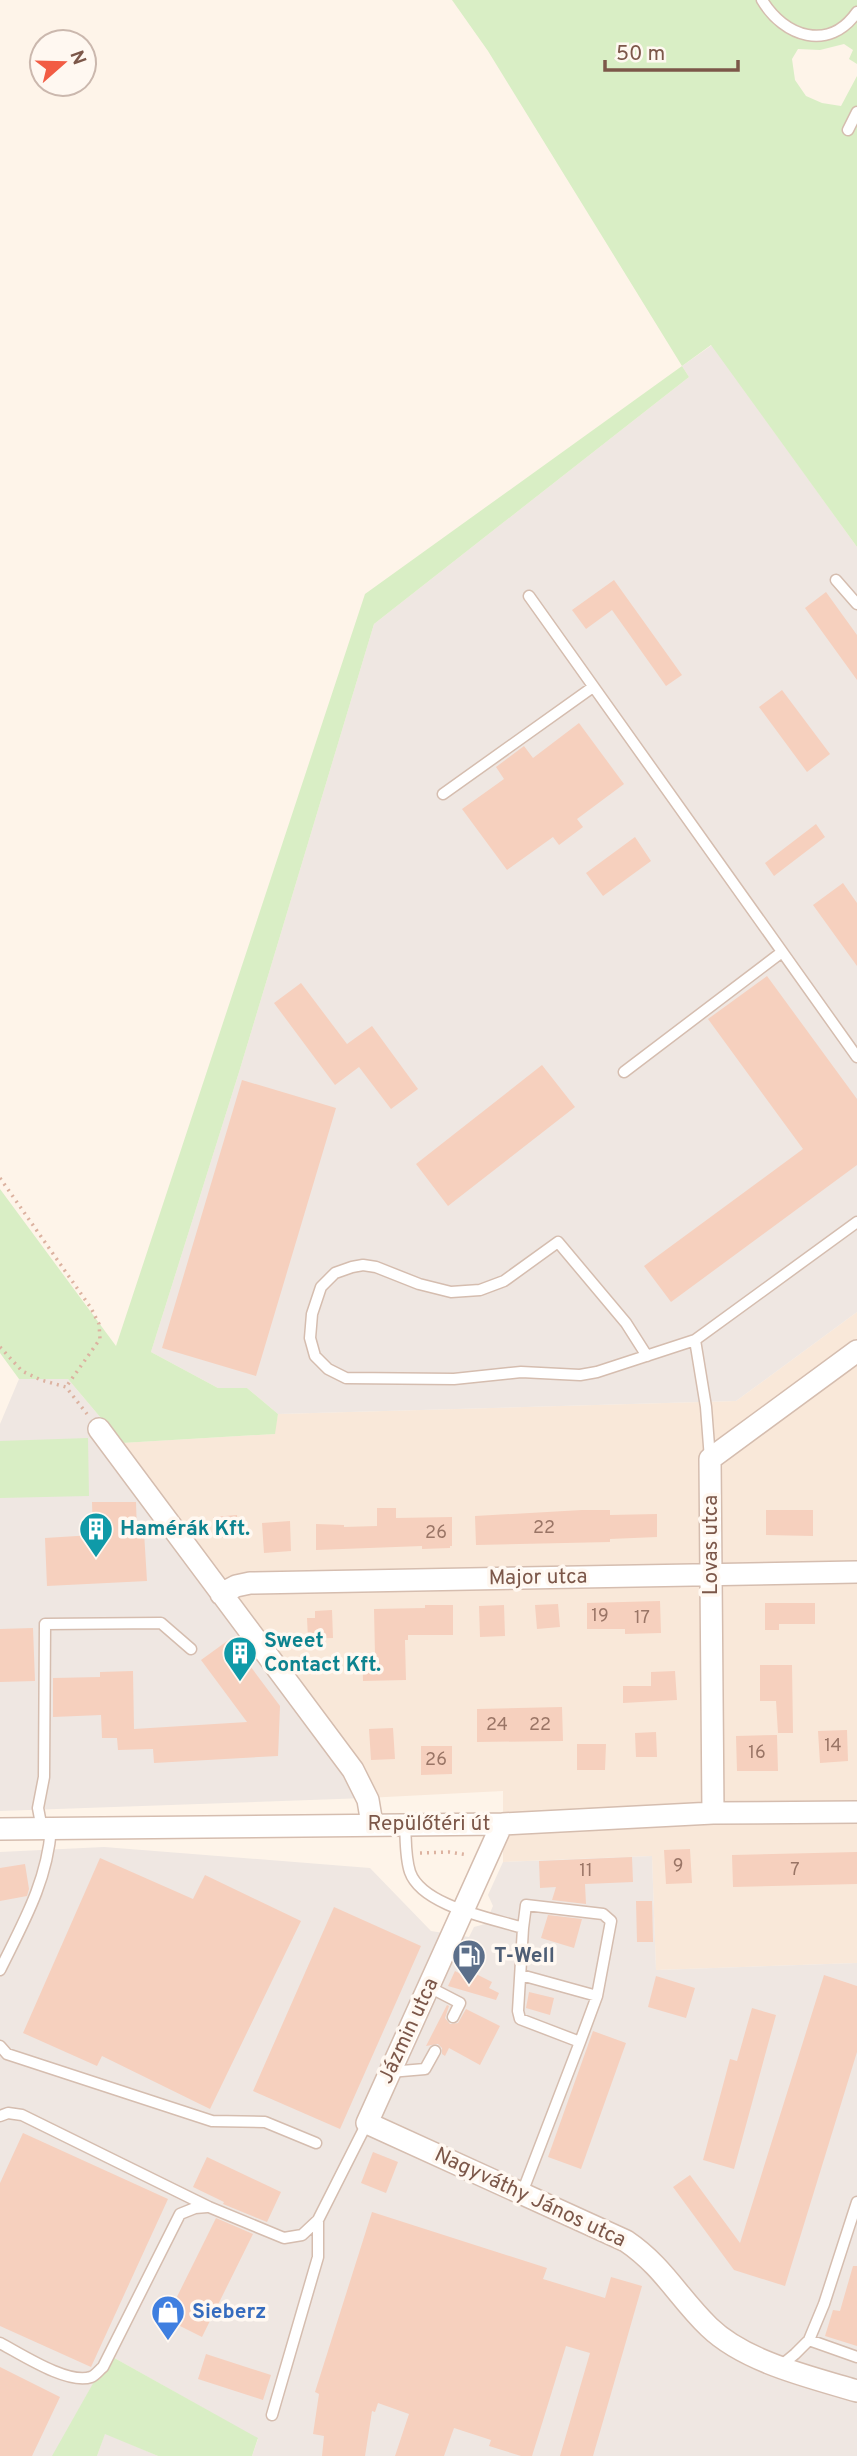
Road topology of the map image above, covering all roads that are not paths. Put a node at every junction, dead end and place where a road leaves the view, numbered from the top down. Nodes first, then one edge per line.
1 (762, 0) edge
2 (855, 18) edge
3 (857, 112) edge
4 (848, 130) dead end
5 (836, 580) dead end
6 (528, 596) dead end
7 (857, 604) edge
8 (593, 687) junction
9 (443, 794) dead end
10 (782, 952) junction
11 (857, 1057) edge
12 (624, 1072) dead end
13 (857, 1222) edge
14 (695, 1340) junction
15 (857, 1351) edge
16 (647, 1356) junction
17 (99, 1429) road end
18 (710, 1459) junction
19 (857, 1572) edge
20 (710, 1575) junction
21 (221, 1594) junction
22 (191, 1649) dead end
23 (857, 1812) edge
24 (713, 1813) junction
25 (372, 1824) junction
26 (405, 1824) junction
27 (502, 1824) junction
28 (0, 1829) edge
29 (46, 1829) junction
30 (464, 1909) junction
31 (523, 1928) junction
32 (0, 1970) edge
33 (521, 1975) junction
34 (429, 1987) junction
35 (597, 1996) junction
36 (453, 2017) dead end
37 (580, 2042) junction
38 (0, 2046) edge
39 (435, 2051) dead end
40 (390, 2072) junction
41 (0, 2116) edge
42 (367, 2123) junction
43 (316, 2143) dead end
44 (522, 2193) junction
45 (857, 2202) edge
46 (209, 2207) junction
47 (318, 2220) junction
48 (808, 2340) junction
49 (0, 2343) edge
50 (857, 2357) edge
51 (778, 2368) junction
52 (857, 2391) edge
53 (272, 2415) dead end

1 - 2 lane
3 - 4 lane
5 - 7 lane
6 - 8 lane
8 - 9 lane
8 - 10 lane
10 - 11 lane
10 - 12 lane
13 - 14 lane
14 - 16 lane
14 - 18 lane
15 - 18 street
16 - 16 lane
17 - 21 street
18 - 20 street, Lovas utca
19 - 20 street, Major utca
20 - 21 street, Major utca
20 - 24 street, Lovas utca
21 - 25 street
22 - 29 lane
23 - 24 street, Repülőtéri út
24 - 27 street, Repülőtéri út
25 - 26 street, Repülőtéri út
25 - 29 street, Repülőtéri út
26 - 27 street, Repülőtéri út
26 - 30 lane
27 - 30 street, Jázmin utca
28 - 29 street, Repülőtéri út
29 - 32 lane
30 - 31 lane
30 - 34 street, Jázmin utca
31 - 33 lane
31 - 35 lane
33 - 35 lane
33 - 37 lane
34 - 36 lane
34 - 40 street, Jázmin utca
35 - 37 lane
37 - 44 lane
38 - 43 lane
39 - 40 lane
40 - 42 street, Jázmin utca
41 - 46 lane
42 - 44 street, Nagyváthy János utca
42 - 47 lane
44 - 51 street, Nagyváthy János utca
45 - 48 lane
46 - 47 lane
46 - 49 lane
47 - 53 lane
48 - 50 lane
48 - 51 lane
51 - 52 street, Nagyváthy János utca

